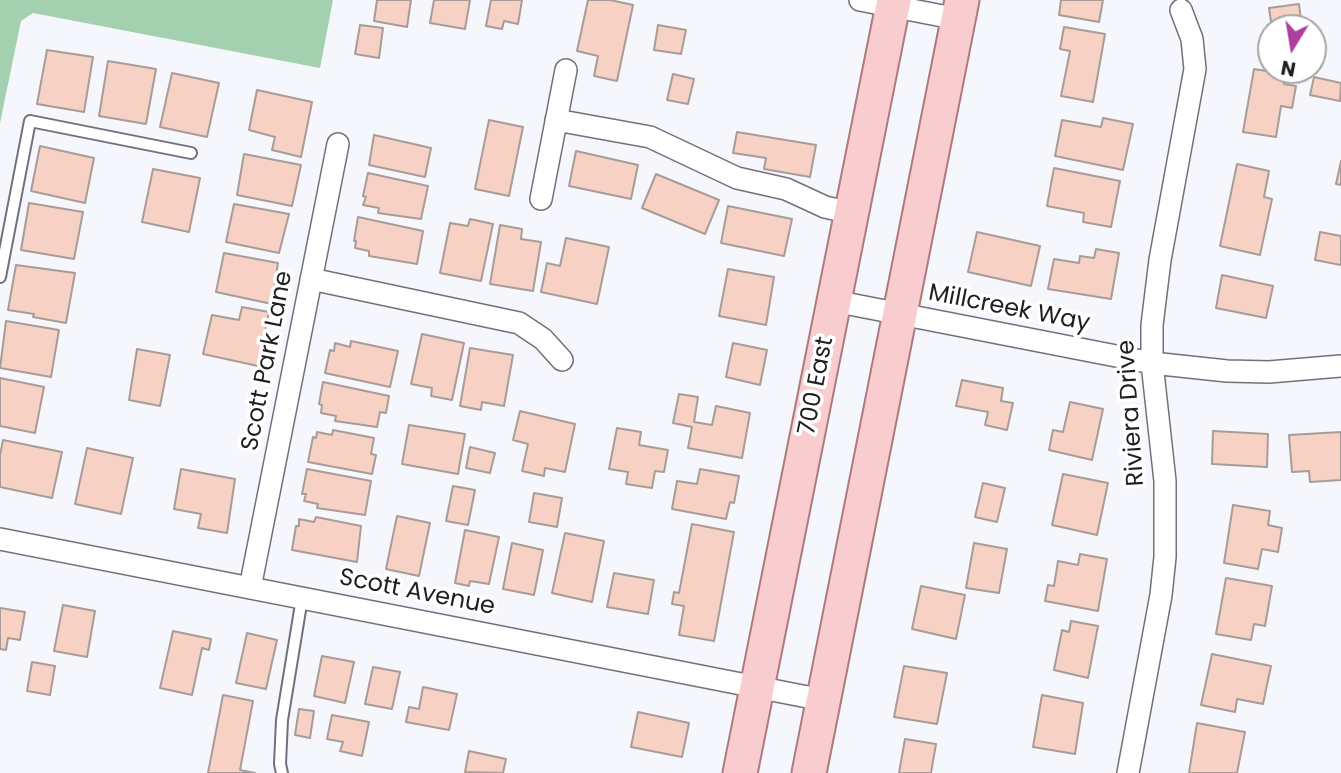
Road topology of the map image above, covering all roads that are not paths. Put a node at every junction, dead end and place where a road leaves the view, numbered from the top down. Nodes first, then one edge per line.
1 (860, 0) edge
2 (893, 3) edge
3 (960, 10) edge
4 (1181, 10) dead end
5 (566, 70) dead end
6 (556, 120) junction
7 (338, 144) dead end
8 (191, 153) dead end
9 (541, 199) dead end
10 (852, 213) junction
11 (0, 277) edge
12 (311, 279) junction
13 (834, 301) junction
14 (900, 314) junction
15 (562, 360) dead end
16 (1152, 363) junction
17 (1341, 366) edge
18 (0, 539) edge
19 (250, 588) junction
20 (302, 598) junction
21 (758, 687) junction
22 (823, 700) junction
23 (282, 773) edge
24 (740, 773) edge
25 (809, 773) edge
26 (1128, 773) edge

1 - 2 street
2 - 3 street
2 - 10 main road, 700 East
3 - 14 main road
4 - 16 street, Riviera Drive
5 - 6 street
6 - 9 street
6 - 10 street
7 - 12 street, Scott Park Lane
8 - 11 lane
10 - 13 main road, 700 East
12 - 15 street
12 - 19 street, Scott Park Lane
13 - 14 street, Millcreek Way
13 - 21 main road, 700 East
14 - 16 street, Millcreek Way
14 - 22 main road
16 - 17 street, Millcreek Way
16 - 26 street, Riviera Drive
18 - 19 street, Scott Avenue
19 - 20 street, Scott Avenue
20 - 21 street, Scott Avenue
20 - 23 lane
21 - 22 street, Scott Avenue
21 - 24 main road, 700 East
22 - 25 main road

